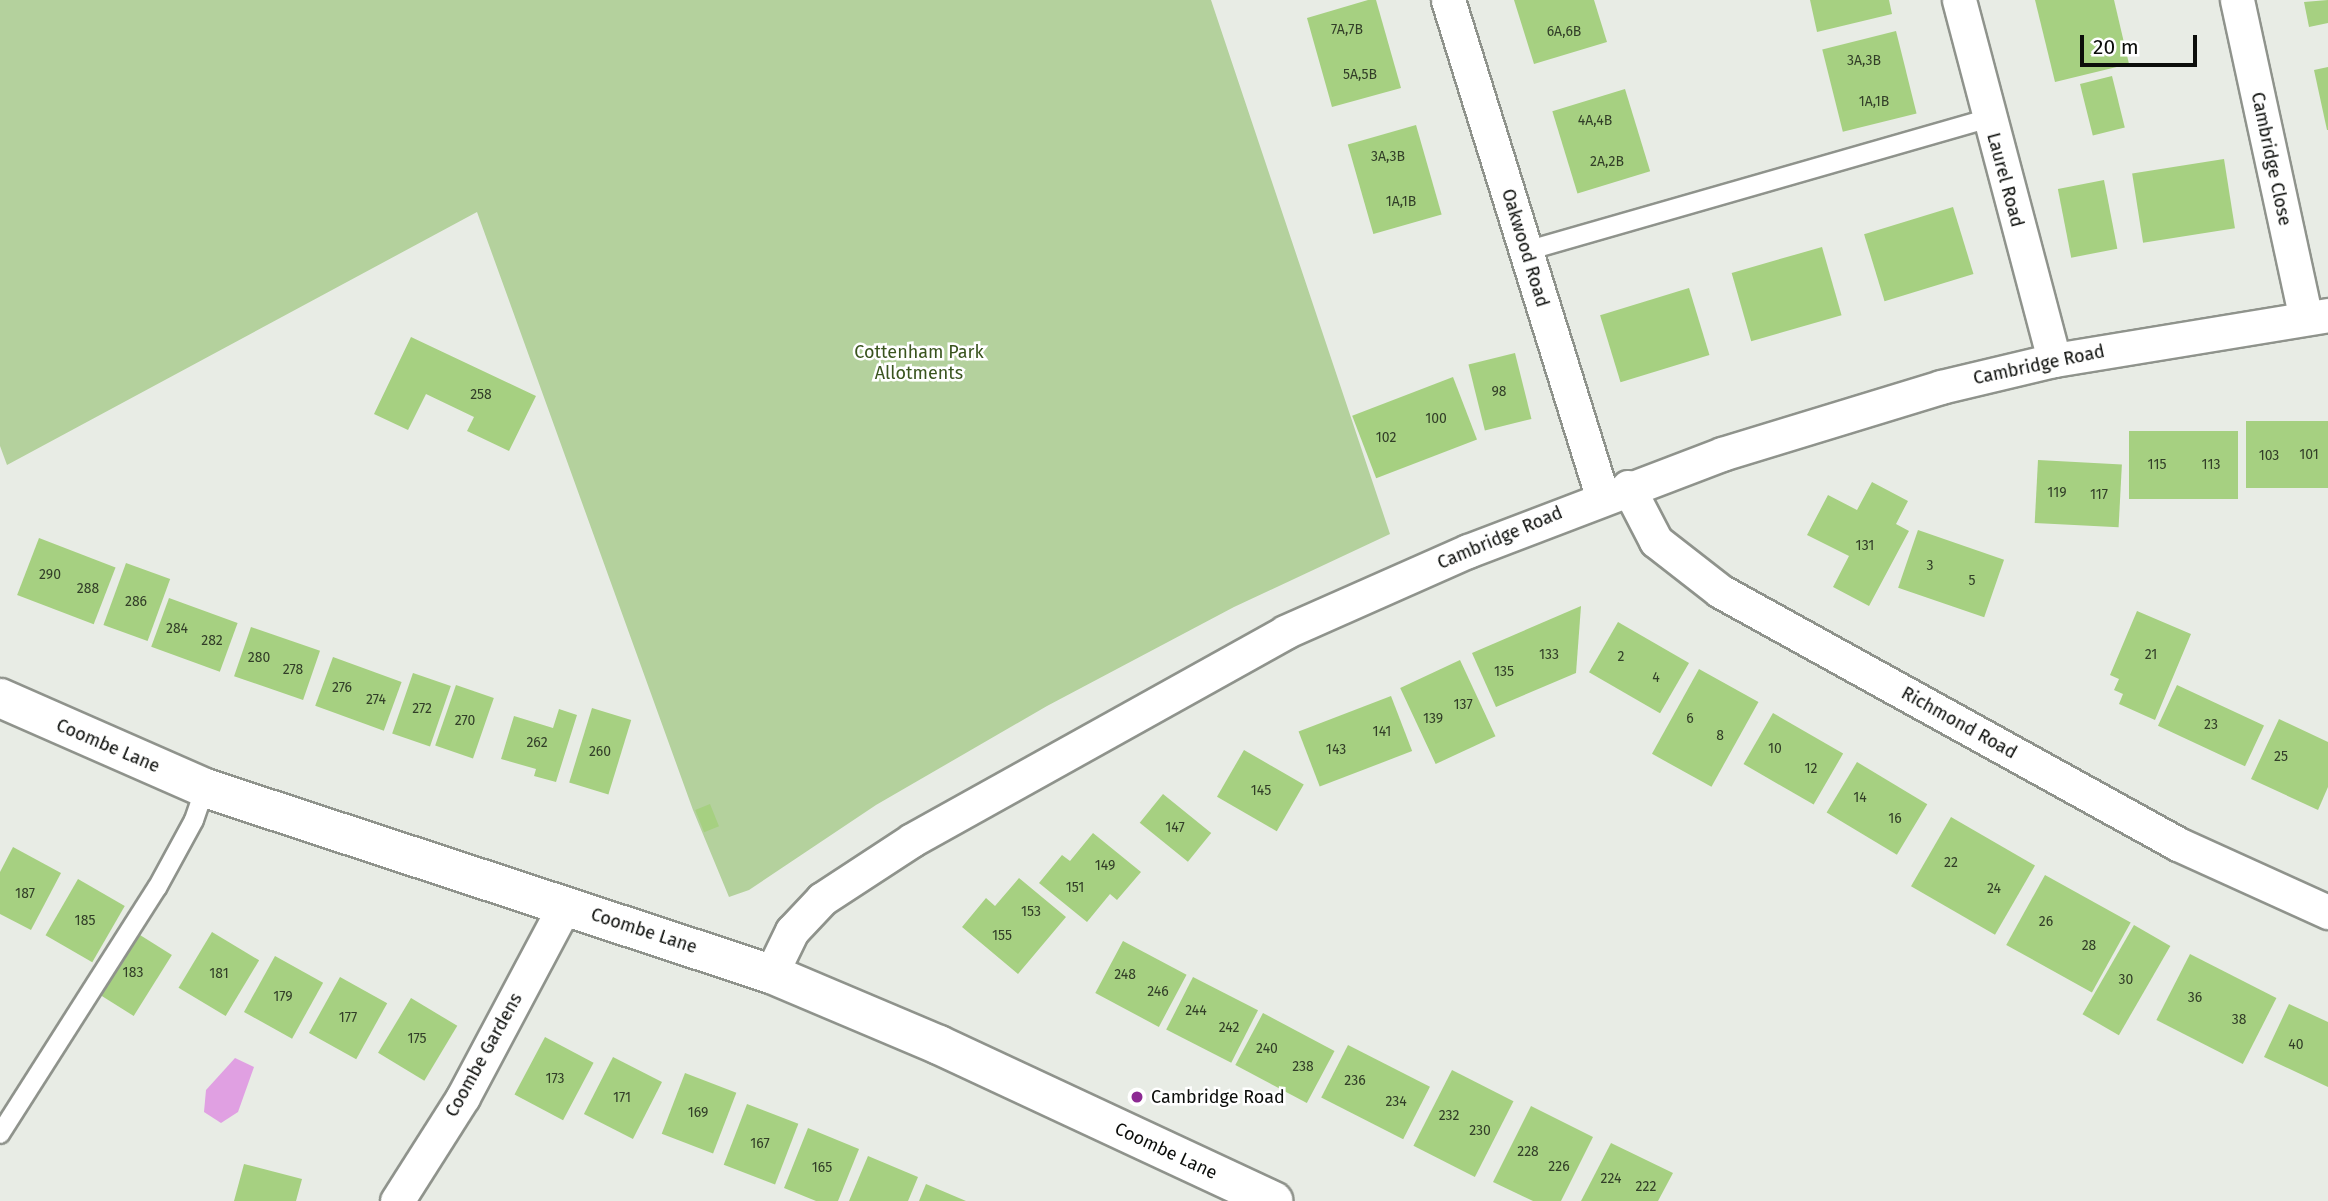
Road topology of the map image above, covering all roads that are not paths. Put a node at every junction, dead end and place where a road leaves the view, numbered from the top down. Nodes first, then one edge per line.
1 (1448, 0) edge
2 (1959, 0) edge
3 (2237, 0) edge
4 (1989, 118) junction
5 (1525, 251) junction
6 (2317, 317) edge
7 (2054, 360) junction
8 (1615, 492) junction
9 (0, 698) edge
10 (205, 788) junction
11 (565, 905) junction
12 (2328, 912) edge
13 (771, 974) junction
14 (0, 1134) edge
15 (397, 1201) edge
16 (1273, 1201) edge

1 - 5 street, Oakwood Road
2 - 4 street, Laurel Road
3 - 6 street, Cambridge Close
4 - 5 lane
4 - 7 street, Laurel Road
5 - 8 street, Oakwood Road
6 - 7 street, Cambridge Road
7 - 8 street, Cambridge Road
8 - 12 street, Richmond Road
8 - 13 street, Cambridge Road
9 - 10 main road, Coombe Lane
10 - 11 main road, Coombe Lane
10 - 14 lane
11 - 13 main road, Coombe Lane
11 - 15 street, Coombe Gardens
13 - 16 main road, Coombe Lane

